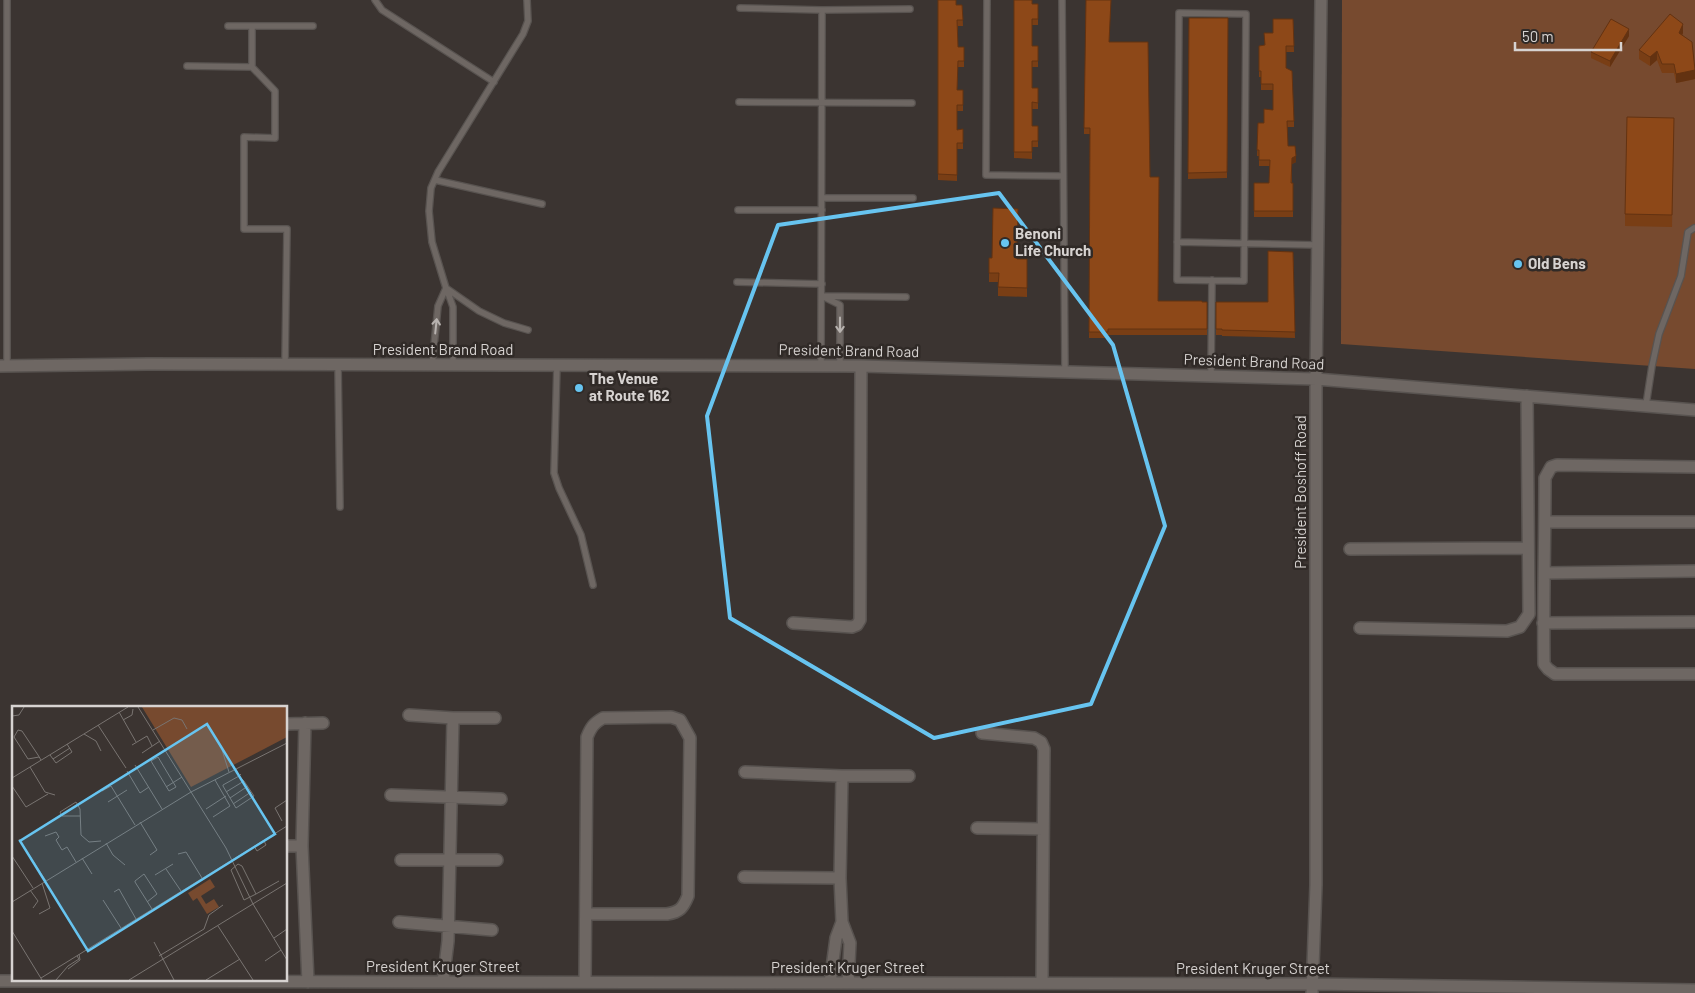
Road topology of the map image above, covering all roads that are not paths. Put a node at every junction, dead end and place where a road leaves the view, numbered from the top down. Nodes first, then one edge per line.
1 (7, 0) edge
2 (375, 0) edge
3 (527, 0) edge
4 (987, 0) edge
5 (1062, 0) edge
6 (1320, 0) edge
7 (740, 8) dead end
8 (822, 10) junction
9 (910, 10) dead end
10 (228, 26) dead end
11 (252, 26) junction
12 (313, 26) dead end
13 (187, 66) dead end
14 (252, 67) junction
15 (494, 82) junction
16 (739, 102) dead end
17 (822, 102) junction
18 (912, 103) dead end
19 (1063, 176) junction
20 (435, 180) junction
21 (822, 198) junction
22 (913, 198) dead end
23 (542, 204) dead end
24 (738, 210) dead end
25 (822, 210) junction
26 (1694, 228) dead end
27 (1177, 242) junction
28 (1244, 243) junction
29 (1318, 245) junction
30 (1212, 280) junction
31 (737, 282) dead end
32 (822, 284) junction
33 (446, 288) junction
34 (822, 296) junction
35 (906, 297) dead end
36 (528, 330) dead end
37 (285, 365) junction
38 (338, 365) junction
39 (453, 365) junction
40 (557, 365) junction
41 (821, 365) junction
42 (3, 366) edge
43 (432, 366) junction
44 (840, 366) junction
45 (861, 366) junction
46 (1065, 371) junction
47 (1211, 375) junction
48 (1316, 378) junction
49 (1528, 396) junction
50 (1646, 405) junction
51 (1695, 410) edge
52 (1695, 467) edge
53 (340, 506) dead end
54 (1545, 522) junction
55 (1695, 522) edge
56 (1528, 548) junction
57 (1350, 549) dead end
58 (1695, 571) edge
59 (1545, 573) junction
60 (593, 585) dead end
61 (1695, 622) edge
62 (794, 623) dead end
63 (1543, 623) junction
64 (1360, 628) dead end
65 (1695, 674) edge
66 (409, 715) dead end
67 (453, 718) junction
68 (495, 718) dead end
69 (305, 723) junction
70 (323, 723) dead end
71 (288, 724) edge
72 (982, 733) dead end
73 (745, 772) dead end
74 (842, 776) junction
75 (909, 776) dead end
76 (391, 795) dead end
77 (451, 797) junction
78 (501, 799) dead end
79 (976, 828) dead end
80 (1043, 829) junction
81 (288, 846) edge
82 (302, 846) junction
83 (401, 860) dead end
84 (450, 860) junction
85 (496, 860) dead end
86 (744, 877) dead end
87 (840, 878) junction
88 (586, 914) junction
89 (399, 922) dead end
90 (842, 922) junction
91 (449, 926) junction
92 (492, 930) dead end
93 (0, 981) edge
94 (308, 982) junction
95 (443, 982) junction
96 (585, 982) junction
97 (830, 983) junction
98 (848, 983) junction
99 (1042, 983) junction
100 (1312, 988) edge
101 (1512, 990) edge
102 (1695, 990) edge
103 (1593, 991) edge

1 - 42 lane
2 - 15 lane
3 - 15 lane
4 - 19 lane
5 - 19 lane
6 - 29 street, President Boshoff Road
7 - 8 lane
8 - 9 lane
8 - 17 lane
10 - 11 lane
11 - 12 lane
11 - 14 lane
13 - 14 lane
14 - 37 lane
15 - 20 lane
16 - 17 lane
17 - 18 lane
17 - 21 lane
19 - 46 lane
20 - 23 lane
20 - 33 lane
21 - 22 lane
21 - 25 lane
24 - 25 lane
25 - 32 lane
26 - 50 lane
27 - 28 lane
27 - 28 lane
27 - 30 lane
28 - 29 lane
28 - 30 lane
29 - 48 street, President Boshoff Road
30 - 47 lane
31 - 32 lane
32 - 34 lane
33 - 36 lane
33 - 39 lane
43 -> 33 lane
34 - 35 lane
34 - 41 lane
34 -> 44 lane
37 - 38 street, President Brand Road
37 - 42 street, President Brand Road
38 - 43 street, President Brand Road
38 - 53 lane
39 - 40 street, President Brand Road
39 - 43 street, President Brand Road
40 - 41 street, President Brand Road
40 - 60 lane
41 - 44 street, President Brand Road
44 - 45 street, President Brand Road
45 - 46 street, President Brand Road
45 - 62 street
46 - 47 street, President Brand Road
47 - 48 street, President Brand Road
48 - 49 street, President Brand Road
48 - 100 street, President Boshoff Road
49 - 50 street, President Brand Road
49 - 56 street
50 - 51 street, President Brand Road
52 - 54 street
54 - 55 street
54 - 59 street
56 - 57 street
56 - 64 street
58 - 59 street
59 - 63 street
61 - 63 street
63 - 65 street
66 - 67 street
67 - 68 street
67 - 77 street
69 - 70 street
69 - 71 street
69 - 82 street
72 - 80 street
73 - 74 street
74 - 75 street
74 - 87 street
76 - 77 street
77 - 78 street
77 - 84 street
79 - 80 street
80 - 99 street
81 - 82 street
82 - 94 street
83 - 84 street
84 - 85 street
84 - 91 street
86 - 87 street
87 - 90 street
88 - 88 street
88 - 96 street
89 - 91 street
90 - 97 street
90 - 98 street
91 - 92 street
91 - 95 street
93 - 94 street, President Kruger Street
94 - 95 street, President Kruger Street
95 - 96 street, President Kruger Street
96 - 97 street, President Kruger Street
97 - 98 street, President Kruger Street
98 - 99 street, President Kruger Street
99 - 100 street, President Kruger Street
100 - 101 street, President Kruger Street
101 - 103 street, President Kruger Street
102 - 103 street, President Kruger Street

